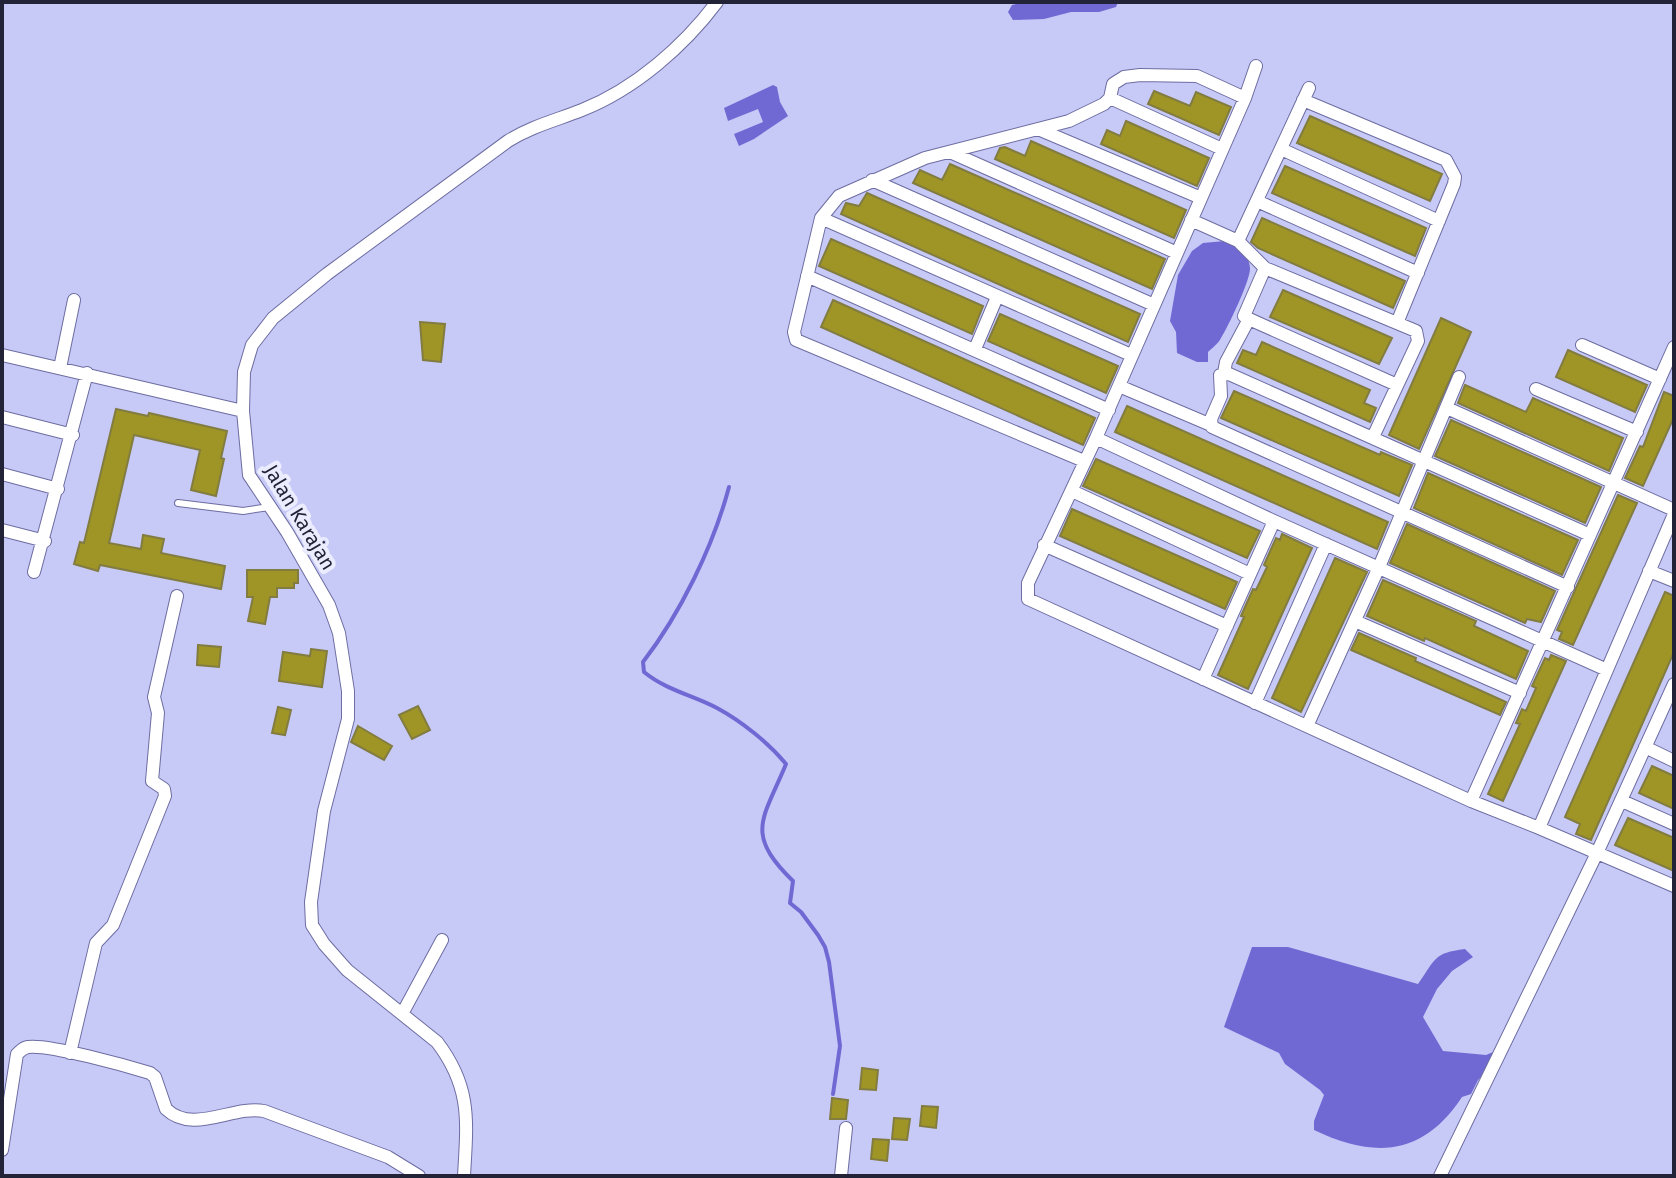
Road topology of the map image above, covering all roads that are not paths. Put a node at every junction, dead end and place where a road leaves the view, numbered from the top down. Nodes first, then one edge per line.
1 (717, 2) edge
2 (1256, 66) dead end
3 (1309, 88) dead end
4 (1110, 98) junction
5 (1245, 98) junction
6 (1303, 100) junction
7 (1038, 129) junction
8 (1222, 149) junction
9 (1281, 149) junction
10 (950, 152) junction
11 (872, 180) junction
12 (1201, 198) junction
13 (1257, 201) junction
14 (821, 218) junction
15 (1191, 220) junction
16 (1439, 221) junction
17 (1238, 241) junction
18 (1177, 253) junction
19 (1265, 268) junction
20 (1418, 273) junction
21 (807, 276) junction
22 (997, 297) junction
23 (74, 300) dead end
24 (1154, 305) junction
25 (1249, 319) junction
26 (1397, 323) junction
27 (1582, 345) dead end
28 (1674, 347) edge
29 (975, 349) junction
30 (2, 355) edge
31 (1131, 355) junction
32 (60, 368) junction
33 (87, 373) junction
34 (1224, 373) junction
35 (1459, 377) dead end
36 (1660, 379) junction
37 (1397, 385) junction
38 (1119, 386) junction
39 (1536, 389) dead end
40 (1447, 408) junction
41 (1109, 410) junction
42 (243, 411) junction
43 (2, 417) edge
44 (1211, 425) junction
45 (1637, 432) junction
46 (73, 435) junction
47 (1373, 437) junction
48 (1096, 438) junction
49 (1424, 459) junction
50 (1084, 461) junction
51 (2, 474) edge
52 (1614, 484) junction
53 (58, 489) junction
54 (1072, 491) junction
55 (178, 503) dead end
56 (269, 507) junction
57 (1402, 512) junction
58 (1674, 512) edge
59 (1274, 521) junction
60 (2, 530) edge
61 (1590, 535) junction
62 (45, 541) junction
63 (1326, 544) junction
64 (1044, 545) junction
65 (1379, 567) junction
66 (1649, 571) junction
67 (34, 572) dead end
68 (1250, 574) junction
69 (1674, 581) edge
70 (1568, 587) junction
71 (177, 596) dead end
72 (1355, 621) junction
73 (1227, 626) junction
74 (1543, 642) junction
75 (1607, 670) junction
76 (1203, 679) junction
77 (1520, 693) junction
78 (1672, 693) edge
79 (1255, 703) junction
80 (1307, 726) junction
81 (1645, 747) junction
82 (1674, 761) edge
83 (1471, 801) junction
84 (1622, 801) junction
85 (1674, 824) edge
86 (1539, 828) junction
87 (1597, 853) junction
88 (1674, 886) edge
89 (442, 940) dead end
90 (402, 1014) junction
91 (70, 1053) junction
92 (846, 1128) dead end
93 (2, 1150) edge
94 (419, 1176) edge
95 (464, 1176) edge
96 (841, 1176) edge
97 (1440, 1176) edge

1 - 42 street, Jalan Karajan
2 - 5 street
3 - 6 street
4 - 5 street
4 - 7 street
4 - 8 street
5 - 8 street
6 - 9 street
6 - 16 street
7 - 10 street
7 - 12 street
8 - 12 street
9 - 13 street
9 - 16 street
10 - 11 street
10 - 18 street
11 - 14 street
11 - 24 street
12 - 15 street
13 - 17 street
13 - 20 street
14 - 21 street
14 - 22 street
15 - 17 street
15 - 18 street
16 - 20 street
17 - 19 street
18 - 24 street
19 - 25 street
19 - 26 street
20 - 26 street
21 - 29 street
21 - 50 street
22 - 29 street
22 - 31 street
23 - 32 street
24 - 31 street
25 - 34 street
25 - 37 street
26 - 37 street
27 - 36 street
28 - 36 street
29 - 41 street
30 - 32 street
31 - 38 street
32 - 33 street
33 - 42 street
33 - 46 street
34 - 44 street
34 - 47 street
35 - 40 street
36 - 45 street
37 - 47 street
38 - 41 street
38 - 44 street
39 - 45 street
40 - 49 street
40 - 52 street
41 - 48 street
42 - 56 street, Jalan Karajan
43 - 46 street
44 - 57 street
45 - 52 street
46 - 53 street
47 - 49 street
48 - 50 street
48 - 59 street
49 - 57 street
49 - 61 street
50 - 54 street
51 - 53 street
52 - 58 street
52 - 61 street
53 - 62 street
54 - 64 street
54 - 68 street
55 - 56 lane
56 - 90 street, Jalan Karajan
57 - 65 street
57 - 70 street
58 - 66 street
59 - 63 street
59 - 68 street
60 - 62 street
61 - 70 street
62 - 67 street
63 - 65 street
63 - 79 street
64 - 73 street
64 - 76 street
65 - 72 street
65 - 74 street
66 - 69 street
66 - 75 street
68 - 73 street
70 - 74 street
71 - 91 street
72 - 77 street
72 - 80 street
73 - 76 street
74 - 75 street
74 - 77 street
75 - 86 street
76 - 79 street
77 - 83 street
78 - 81 street
79 - 80 street
80 - 83 street
81 - 82 street
81 - 84 street
83 - 86 street
84 - 85 street
84 - 87 street
86 - 87 street
87 - 88 street
87 - 97 street
89 - 90 street
90 - 95 street, Jalan Karajan
91 - 93 street
91 - 94 street
92 - 96 street

